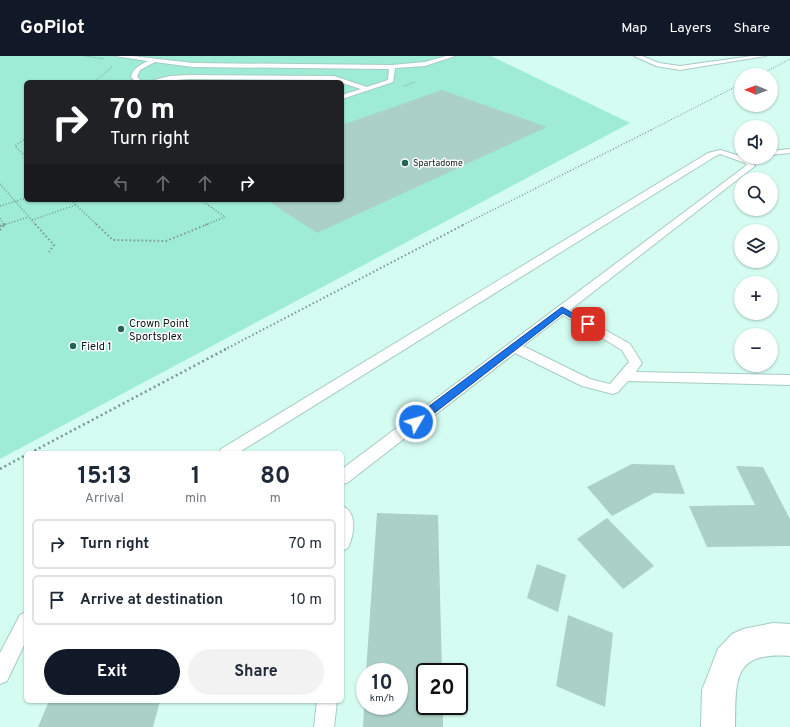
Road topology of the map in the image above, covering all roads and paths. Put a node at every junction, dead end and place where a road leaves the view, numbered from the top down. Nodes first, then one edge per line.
1 (85, 56) edge
2 (118, 56) edge
3 (452, 56) edge
4 (638, 56) edge
5 (763, 56) edge
6 (790, 59) edge
7 (108, 60) dead end
8 (152, 61) junction
9 (114, 66) dead end
10 (392, 67) junction
11 (773, 68) edge
12 (96, 80) edge
13 (138, 80) edge
14 (160, 80) edge
15 (343, 80) edge
16 (344, 80) edge
17 (734, 88) edge
18 (367, 89) junction
19 (344, 96) edge
20 (24, 139) edge
21 (790, 151) edge
22 (778, 152) edge
23 (24, 155) edge
24 (734, 156) edge
25 (750, 164) edge
26 (0, 184) edge
27 (1, 187) edge
28 (24, 199) edge
29 (15, 201) junction
30 (73, 202) edge
31 (204, 202) edge
32 (76, 205) junction
33 (0, 206) edge
34 (28, 216) junction
35 (0, 218) edge
36 (32, 220) junction
37 (5, 224) junction
38 (0, 226) edge
39 (0, 230) edge
40 (49, 252) dead end
41 (562, 310) junction
42 (514, 347) junction
43 (625, 376) junction
44 (790, 380) edge
45 (34, 451) edge
46 (229, 451) edge
47 (24, 456) edge
48 (0, 469) edge
49 (344, 476) edge
50 (344, 515) edge
51 (344, 525) edge
52 (24, 625) edge
53 (790, 640) edge
54 (0, 674) edge
55 (327, 703) edge
56 (324, 727) edge
57 (718, 727) edge

1 - 7 path
2 - 8 lane
3 - 10 lane
4 - 5 lane
6 - 11 path
8 - 10 lane
8 - 13 lane
9 - 12 path
10 - 18 lane
14 - 15 lane
16 - 18 lane
17 - 45 path
18 - 19 lane
20 - 23 path
21 - 22 lane
24 - 46 lane
25 - 41 lane
26 - 27 path
27 - 29 path
28 - 29 path
29 - 33 path
29 - 34 path
30 - 32 path
31 - 32 path
32 - 36 path
34 - 36 path
34 - 37 path
35 - 37 path
36 - 40 path
37 - 38 path
37 - 39 path
41 - 42 lane
41 - 43 lane
42 - 43 lane
42 - 49 lane
43 - 44 lane
47 - 48 path
50 - 51 lane
52 - 54 lane
53 - 57 street
55 - 56 lane

